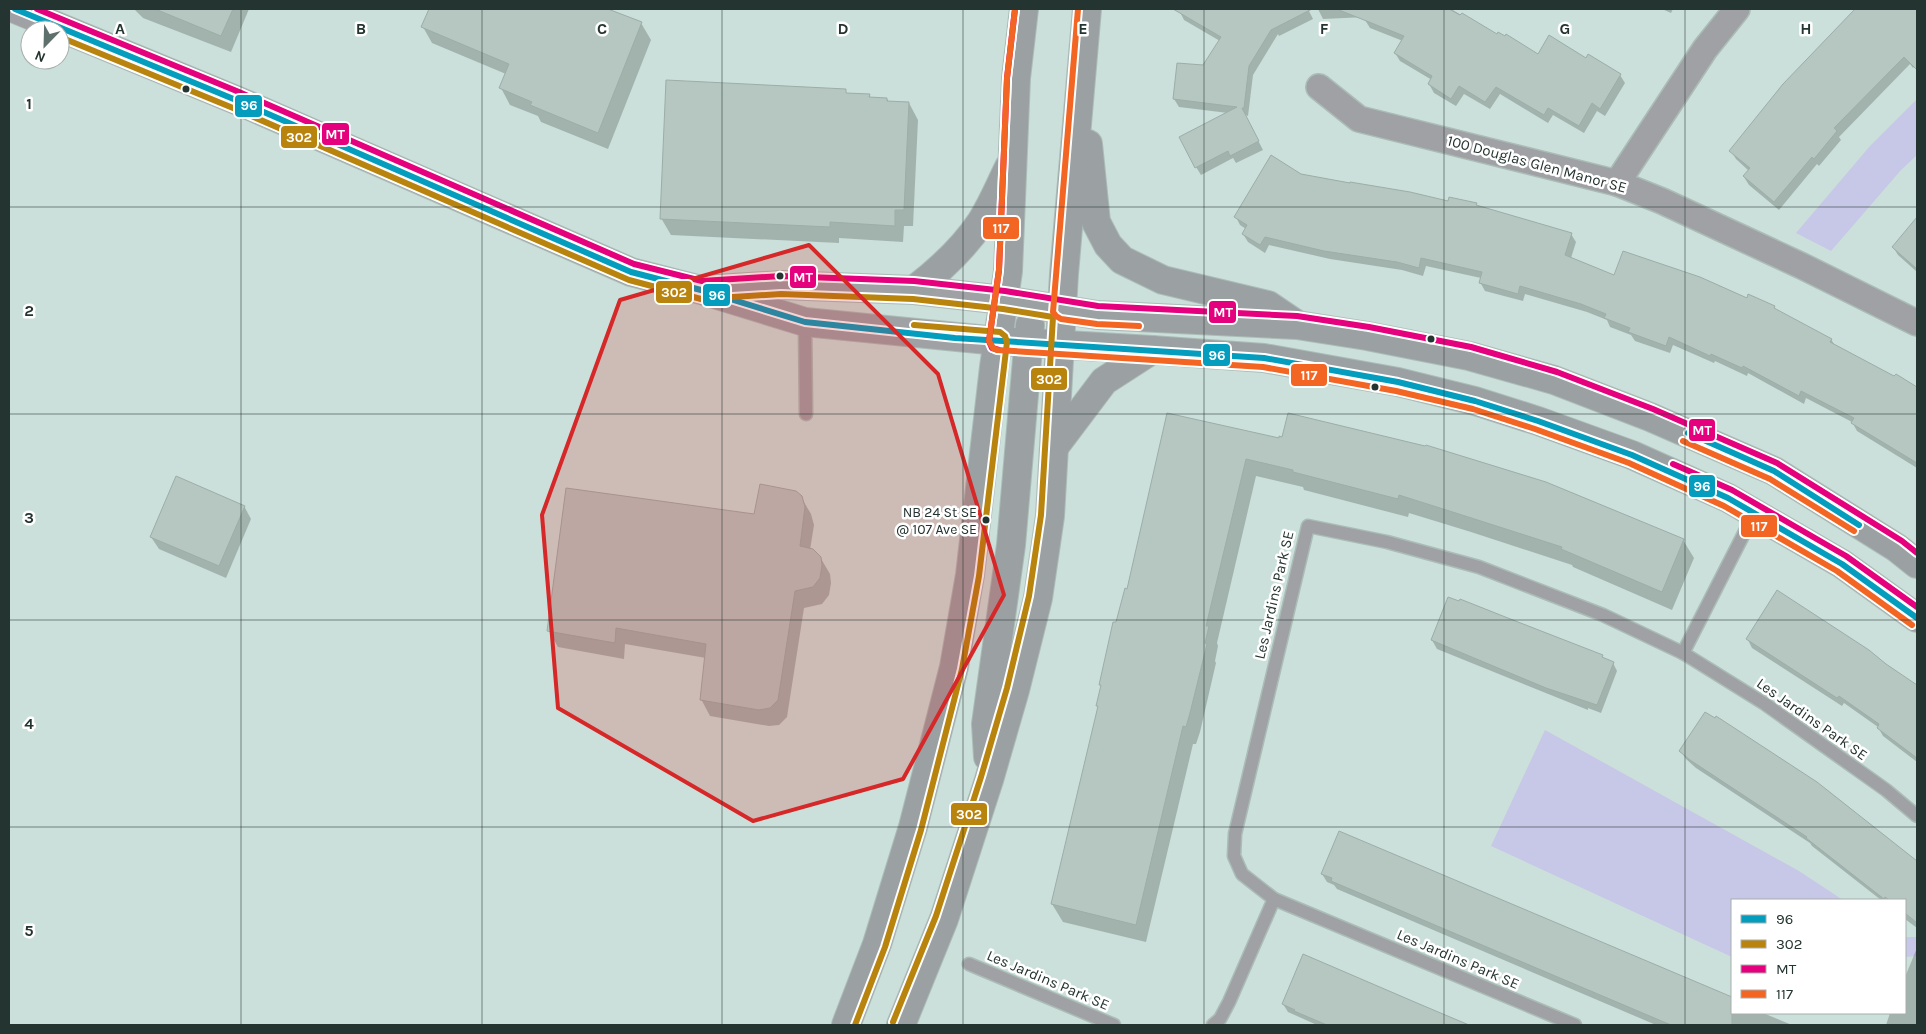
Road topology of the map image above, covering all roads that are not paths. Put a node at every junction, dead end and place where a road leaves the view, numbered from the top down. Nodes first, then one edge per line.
1 (15, 9) edge
2 (1024, 9) edge
3 (1087, 9) edge
4 (1737, 9) edge
5 (1082, 73) junction
6 (1319, 87) dead end
7 (1013, 159) junction
8 (1617, 183) junction
9 (701, 290) junction
10 (914, 290) junction
11 (1004, 300) junction
12 (1062, 310) junction
13 (805, 322) junction
14 (1917, 323) edge
15 (1297, 325) junction
16 (998, 341) junction
17 (1029, 342) junction
18 (1059, 344) junction
19 (1152, 350) junction
20 (806, 414) dead end
21 (1055, 446) junction
22 (1755, 512) junction
23 (1917, 564) edge
24 (1917, 618) edge
25 (1683, 654) junction
26 (989, 780) junction
27 (1917, 816) edge
28 (1274, 899) junction
29 (969, 964) dead end
30 (846, 1025) edge
31 (901, 1025) edge
32 (1114, 1025) edge
33 (1214, 1025) edge
34 (1575, 1025) edge

1 - 9 street
2 - 7 main road
3 - 5 main road
4 - 8 street
5 - 12 main road
5 - 15 main road
6 - 8 street, 100 Douglas Glen Manor SE
7 - 10 main road
7 - 11 main road
8 - 14 street, 100 Douglas Glen Manor SE
9 - 10 street
9 - 13 street
10 - 11 street
11 - 12 main road
11 - 16 main road
11 - 17 main road
12 - 15 main road
12 - 18 main road
13 - 16 street
13 - 20 lane
15 - 23 main road
16 - 17 main road
16 - 30 main road
17 - 18 main road
17 - 26 main road
18 - 19 main road
18 - 21 main road
19 - 21 main road
19 - 22 main road
21 - 26 main road
22 - 24 main road
22 - 25 lane
25 - 27 lane, Les Jardins Park SE
25 - 28 lane, Les Jardins Park SE
26 - 31 main road
28 - 33 lane
28 - 34 lane, Les Jardins Park SE
29 - 32 lane, Les Jardins Park SE

